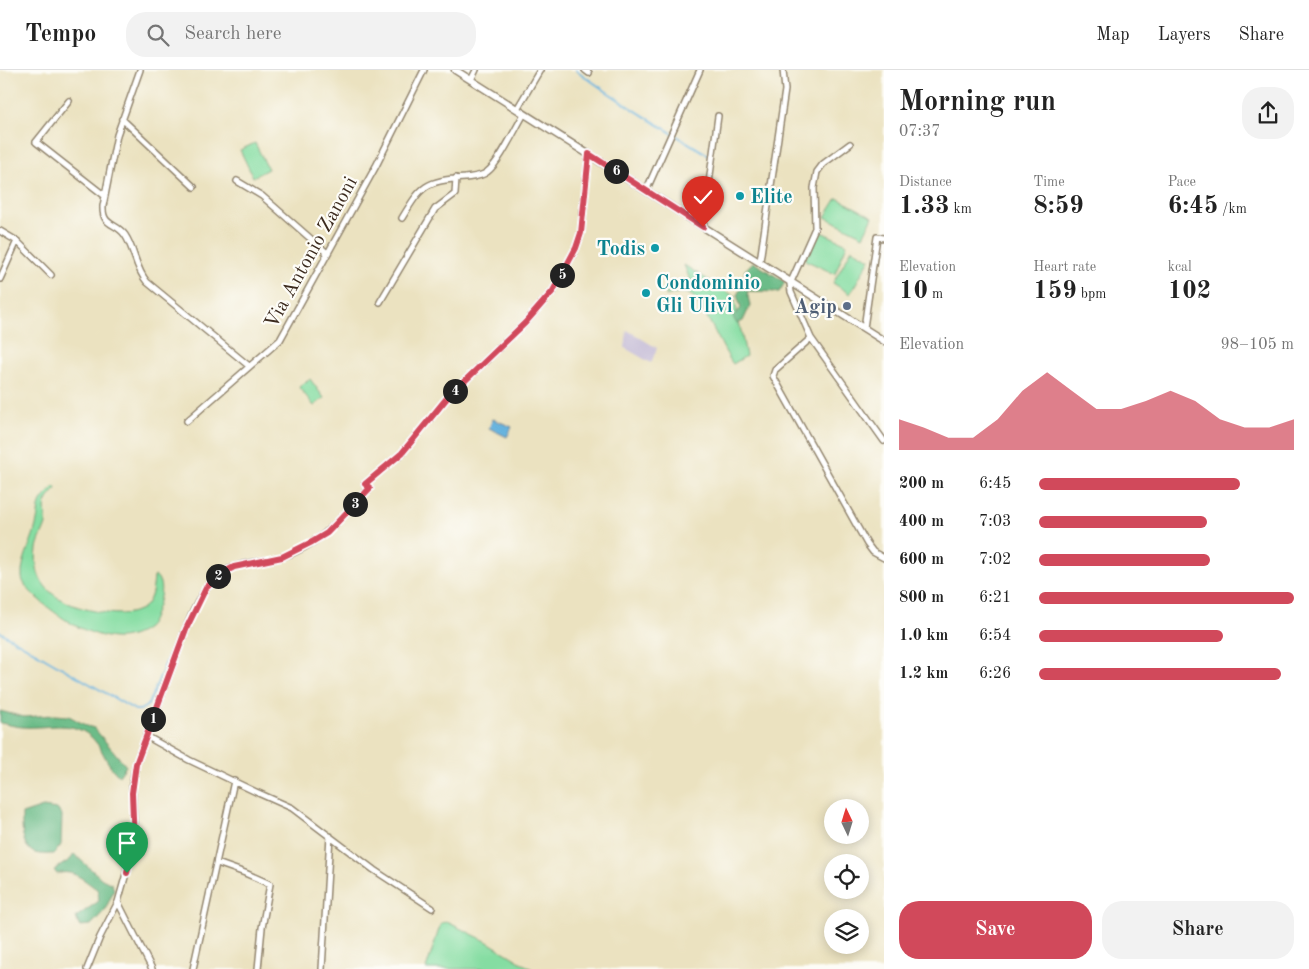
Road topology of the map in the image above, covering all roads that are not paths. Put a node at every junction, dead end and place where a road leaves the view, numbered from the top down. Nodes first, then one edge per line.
1 (140, 70) edge
2 (424, 70) edge
3 (455, 70) edge
4 (476, 70) edge
5 (540, 70) edge
6 (700, 70) edge
7 (783, 70) edge
8 (471, 80) junction
9 (69, 101) dead end
10 (517, 109) junction
11 (524, 114) junction
12 (718, 116) dead end
13 (122, 119) junction
14 (850, 144) dead end
15 (589, 154) junction
16 (456, 178) junction
17 (237, 181) dead end
18 (194, 187) dead end
19 (646, 191) junction
20 (105, 196) junction
21 (402, 218) dead end
22 (703, 227) junction
23 (0, 231) edge
24 (884, 238) edge
25 (18, 241) junction
26 (327, 253) junction
27 (760, 262) junction
28 (52, 275) dead end
29 (0, 279) edge
30 (791, 282) junction
31 (380, 302) dead end
32 (864, 328) junction
33 (811, 338) junction
34 (884, 341) edge
35 (249, 366) junction
36 (186, 420) dead end
37 (884, 441) edge
38 (884, 558) edge
39 (146, 736) junction
40 (234, 781) junction
41 (330, 836) junction
42 (217, 864) junction
43 (118, 902) junction
44 (432, 908) dead end
45 (88, 968) edge
46 (152, 969) edge
47 (193, 969) edge
48 (258, 969) edge
49 (322, 969) edge

1 - 13 street
2 - 26 street, Via Antonio Zanoni
3 - 8 street
4 - 8 street
5 - 10 street
6 - 19 street
7 - 27 street
8 - 10 street
9 - 20 street
10 - 11 street
11 - 15 street
11 - 16 street
12 - 22 street
13 - 18 street
13 - 20 street
14 - 30 street
15 - 19 street
15 - 39 street
16 - 21 street
16 - 31 street
17 - 26 street
19 - 22 street
20 - 35 street
22 - 27 street
23 - 25 street
24 - 32 street
25 - 28 street
25 - 29 street
26 - 35 street, Via Antonio Zanoni
27 - 30 street
30 - 32 street
30 - 33 street
32 - 34 street
33 - 37 street
33 - 38 street
35 - 36 street, Via Antonio Zanoni
39 - 40 street
39 - 43 street
40 - 41 street
40 - 42 street
41 - 44 street
41 - 49 street
42 - 47 street
42 - 48 street
43 - 45 street
43 - 46 street

